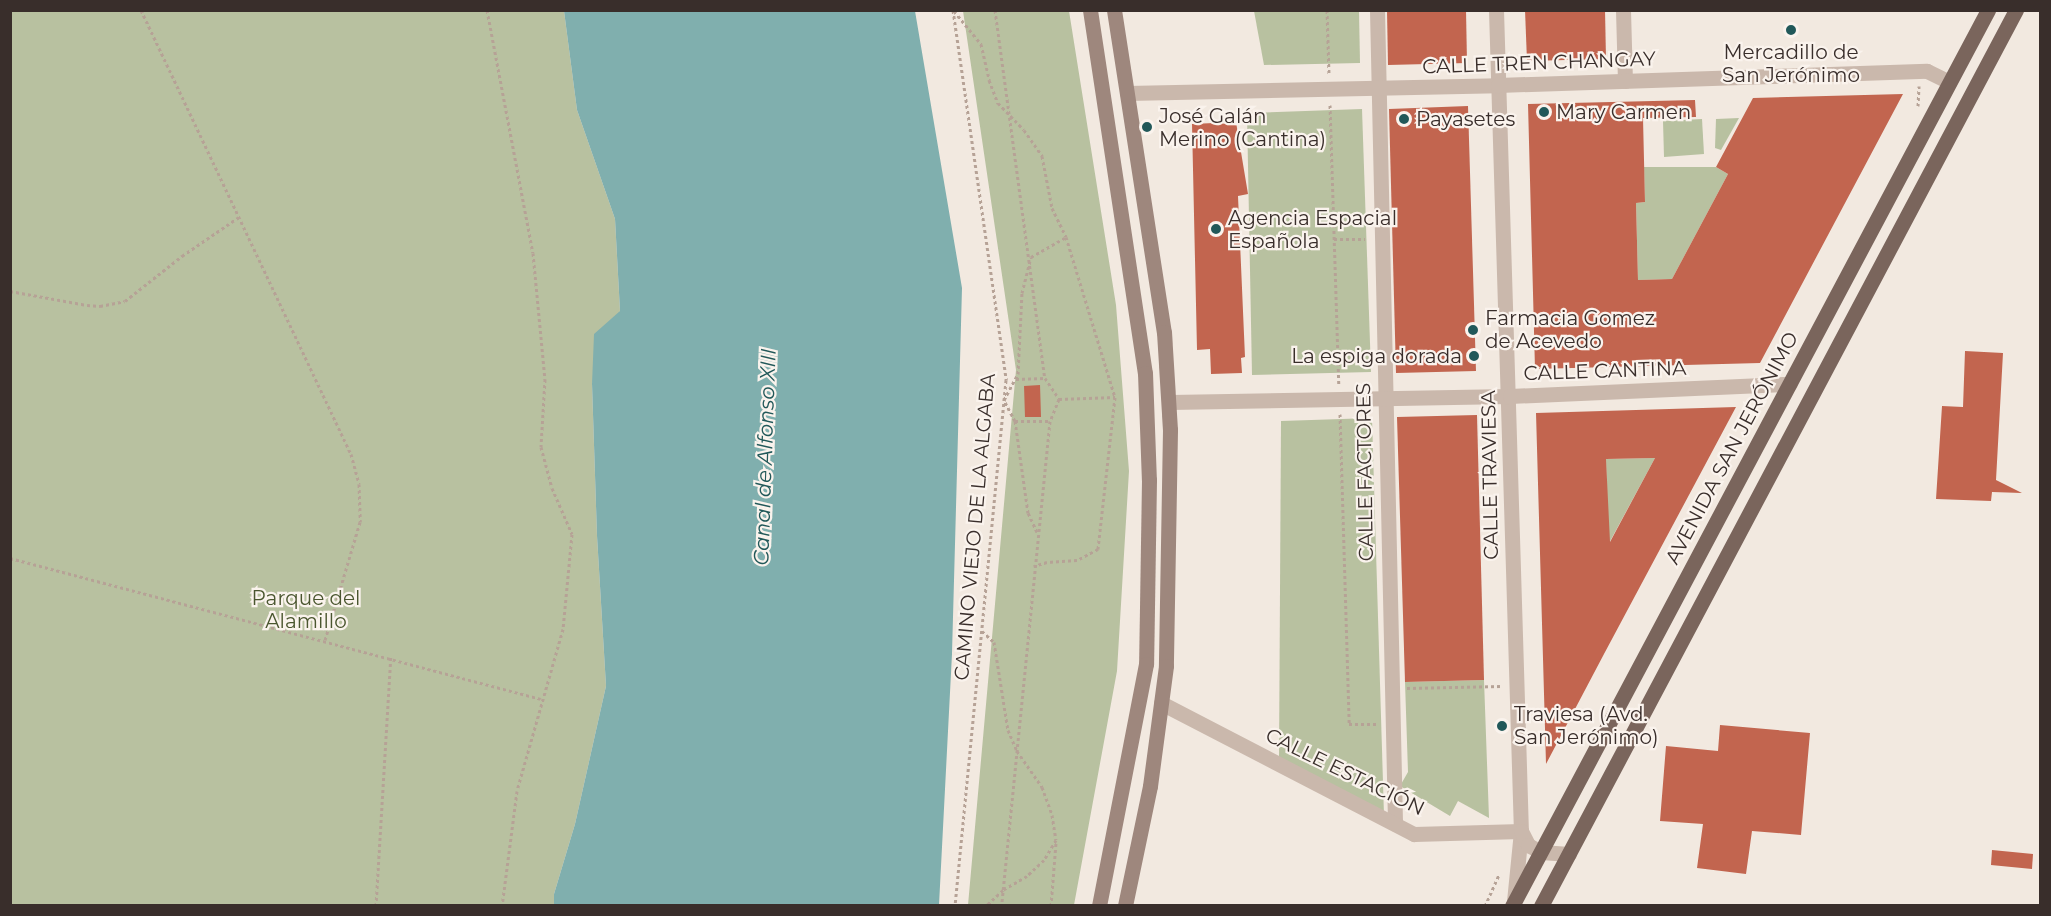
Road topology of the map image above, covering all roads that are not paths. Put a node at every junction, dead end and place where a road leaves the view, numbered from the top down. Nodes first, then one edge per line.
1 (1090, 10) edge
2 (1114, 10) edge
3 (1377, 10) edge
4 (1496, 10) edge
5 (1623, 10) edge
6 (1988, 10) edge
7 (2016, 10) edge
8 (1624, 81) junction
9 (1950, 82) junction
10 (1498, 85) junction
11 (1378, 88) junction
12 (1127, 93) junction
13 (1790, 384) junction
14 (1510, 396) junction
15 (1384, 399) junction
16 (1170, 402) junction
17 (1161, 703) junction
18 (1395, 824) junction
19 (1521, 831) junction
20 (1541, 852) junction
21 (1569, 854) junction
22 (1513, 904) edge
23 (1099, 906) edge
24 (1125, 906) edge
25 (1541, 906) edge

1 - 23 main road
2 - 12 main road
3 - 11 street, CALLE FACTORES
4 - 10 street, CALLE TRAVIESA
5 - 8 street
6 - 9 main road, AVENIDA SAN JERÓNIMO
7 - 21 main road
8 - 9 street, CALLE TREN CHANGAY
8 - 10 street, CALLE TREN CHANGAY
9 - 13 main road, AVENIDA SAN JERÓNIMO
10 - 11 street, CALLE TREN CHANGAY
10 - 14 street, CALLE TRAVIESA
11 - 12 street, CALLE TREN CHANGAY
11 - 15 street, CALLE FACTORES
12 - 16 main road
13 - 14 street, CALLE CANTINA
13 - 20 main road, AVENIDA SAN JERÓNIMO
14 - 15 street, CALLE CANTINA
14 - 19 street, CALLE TRAVIESA
15 - 16 street, CALLE CANTINA
15 - 18 street, CALLE FACTORES
16 - 17 main road
17 - 18 street, CALLE ESTACIÓN
17 - 24 main road
18 - 19 street, CALLE ESTACIÓN
19 - 20 street
19 - 22 street, CALLE TRAVIESA
20 - 21 street
20 - 22 main road, AVENIDA SAN JERÓNIMO
21 - 25 main road

